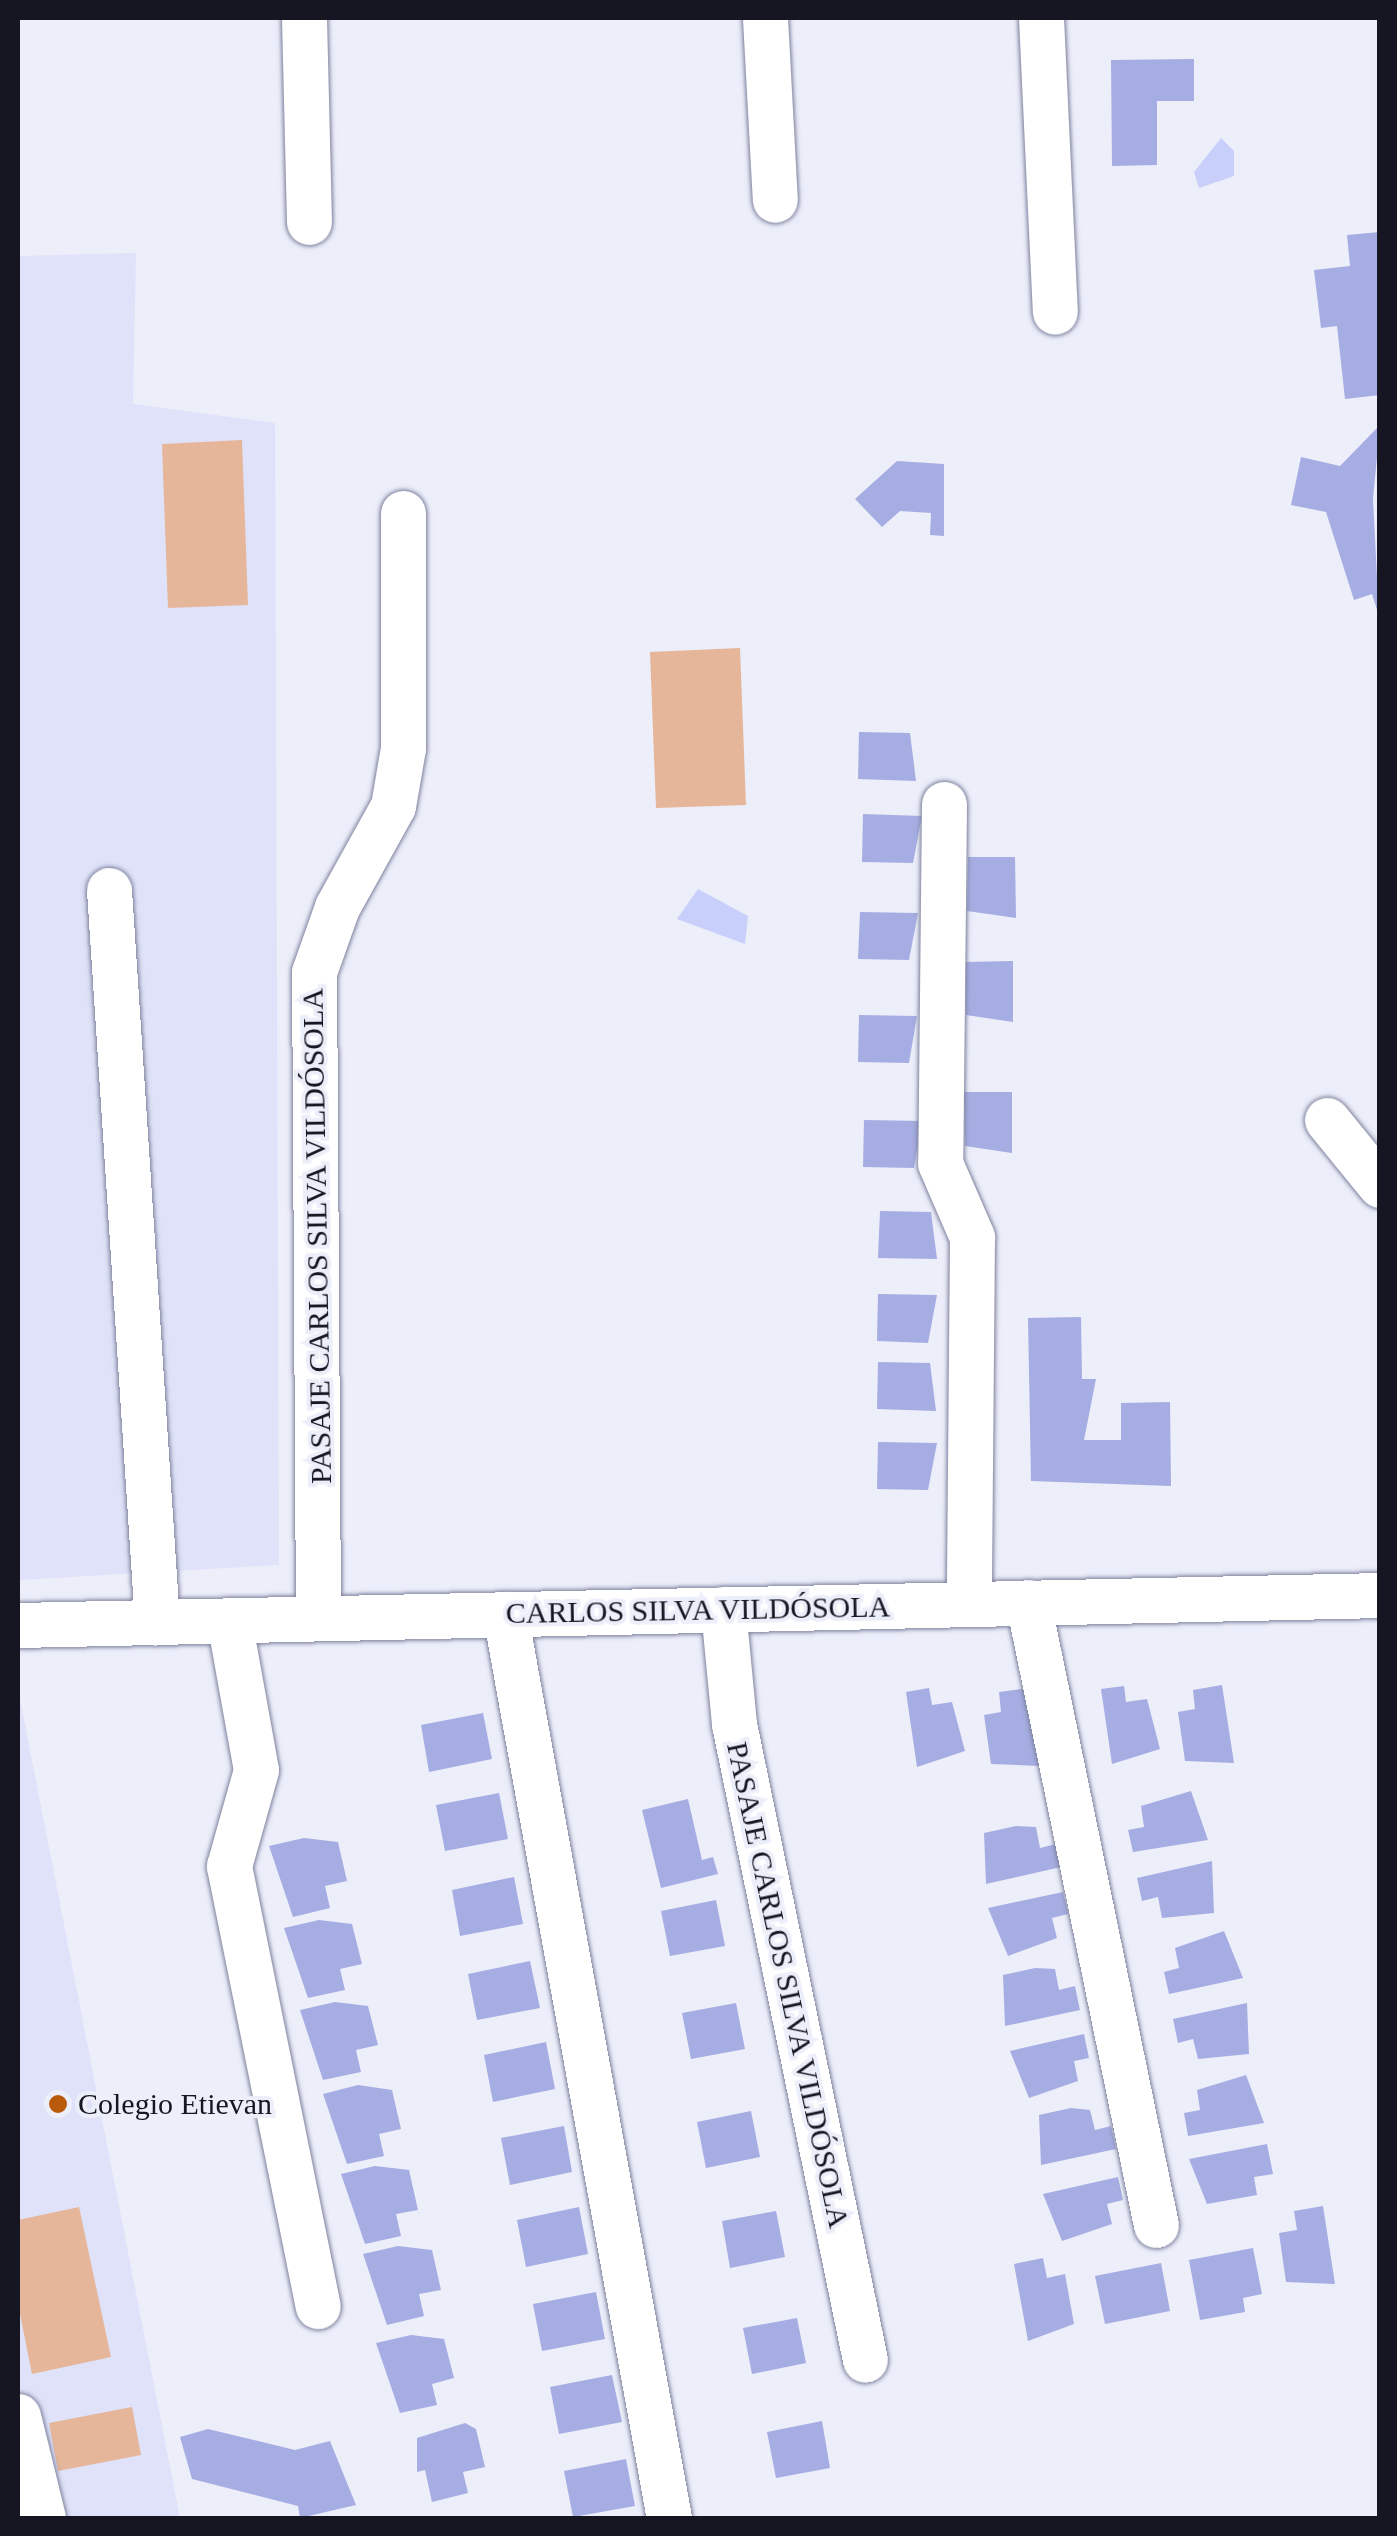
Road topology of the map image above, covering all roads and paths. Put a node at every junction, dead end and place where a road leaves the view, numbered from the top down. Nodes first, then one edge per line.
1 (304, 18) edge
2 (765, 18) edge
3 (1040, 18) edge
4 (775, 200) dead end
5 (309, 222) dead end
6 (1055, 312) dead end
7 (403, 513) dead end
8 (944, 804) dead end
9 (110, 890) dead end
10 (1327, 1120) dead end
11 (1380, 1185) edge
12 (1380, 1595) edge
13 (1028, 1602) junction
14 (969, 1604) junction
15 (723, 1609) junction
16 (505, 1614) junction
17 (318, 1618) junction
18 (229, 1620) junction
19 (157, 1622) junction
20 (18, 1625) edge
21 (1156, 2225) dead end
22 (318, 2306) dead end
23 (865, 2360) dead end
24 (18, 2416) edge
25 (43, 2518) edge
26 (669, 2518) edge

1 - 5 street
2 - 4 street
3 - 6 street
7 - 17 street, PASAJE CARLOS SILVA VILDÓSOLA
8 - 14 street
9 - 19 street
10 - 11 street
12 - 13 street, CARLOS SILVA VILDÓSOLA
13 - 14 street, CARLOS SILVA VILDÓSOLA
13 - 21 street
14 - 15 street, CARLOS SILVA VILDÓSOLA
15 - 16 street, CARLOS SILVA VILDÓSOLA
15 - 23 street, PASAJE CARLOS SILVA VILDÓSOLA
16 - 17 street, CARLOS SILVA VILDÓSOLA
16 - 26 street
17 - 18 street, CARLOS SILVA VILDÓSOLA
18 - 19 street, CARLOS SILVA VILDÓSOLA
18 - 22 street
19 - 20 street, CARLOS SILVA VILDÓSOLA
24 - 25 street

